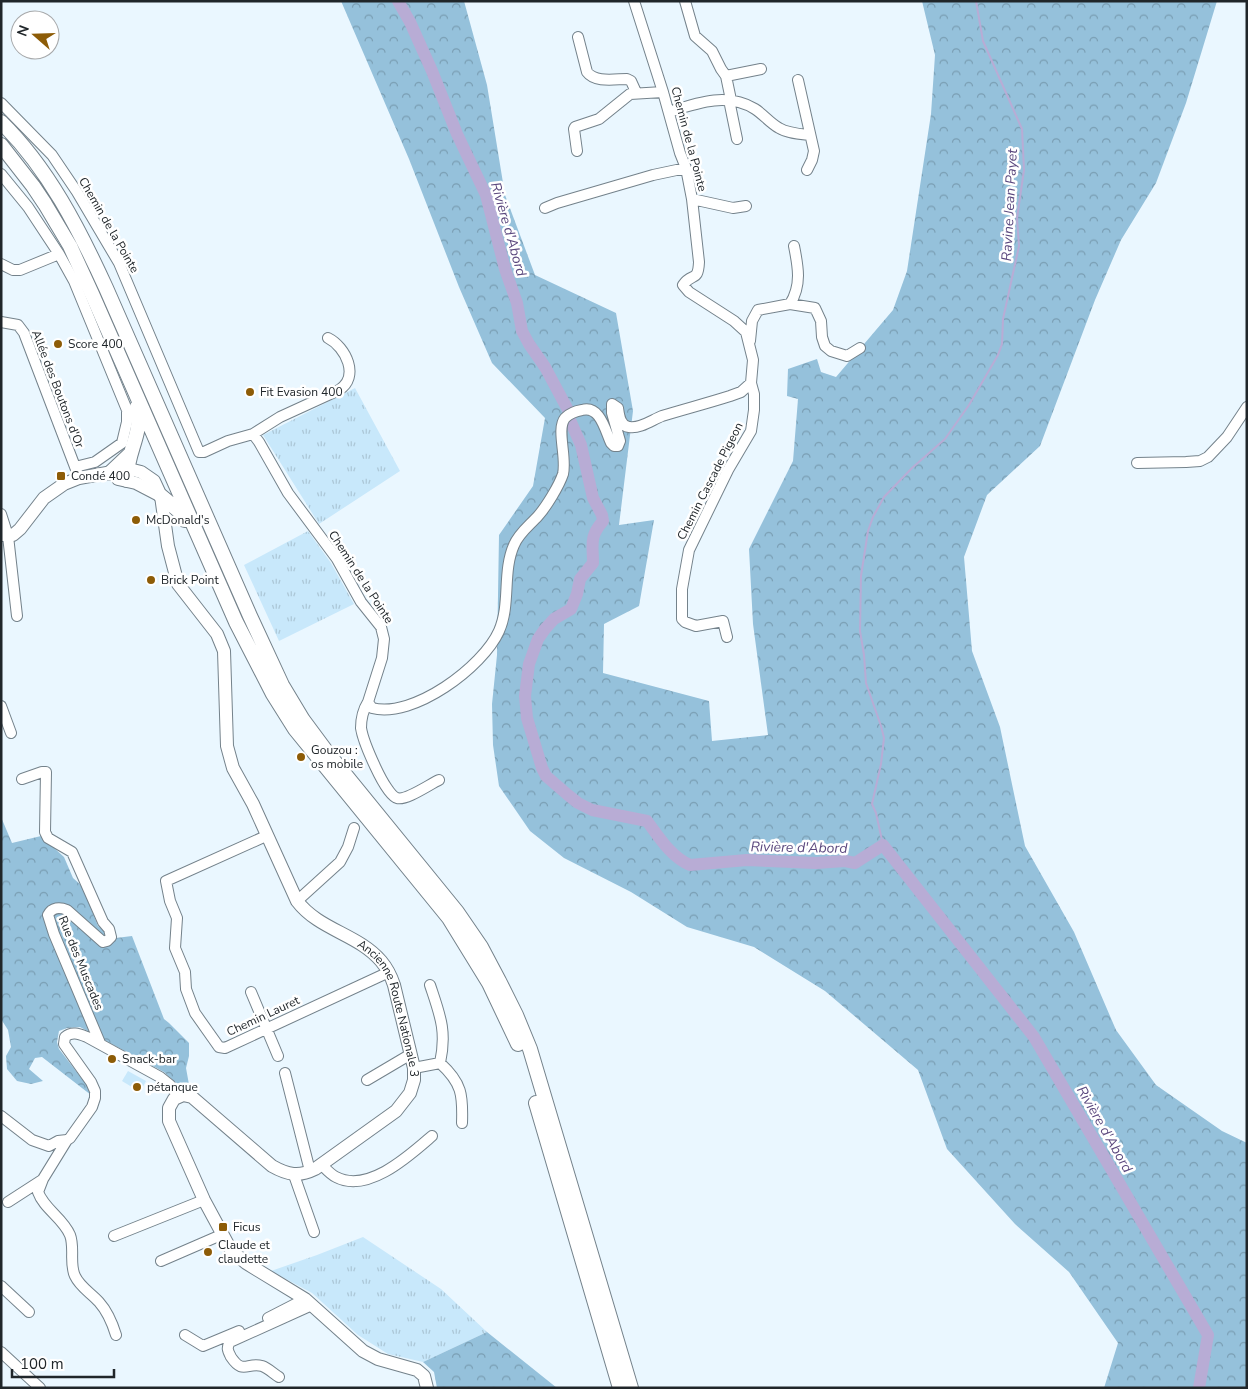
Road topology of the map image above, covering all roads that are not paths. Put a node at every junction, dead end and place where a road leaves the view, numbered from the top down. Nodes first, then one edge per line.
1 (634, 1) edge
2 (684, 1) edge
3 (578, 37) dead end
4 (761, 69) dead end
5 (726, 76) junction
6 (798, 80) dead end
7 (636, 92) junction
8 (663, 92) junction
9 (730, 100) junction
10 (1, 103) edge
11 (669, 112) junction
12 (1, 122) edge
13 (809, 135) junction
14 (737, 139) dead end
15 (1, 145) edge
16 (577, 151) dead end
17 (686, 168) junction
18 (807, 170) dead end
19 (1, 174) edge
20 (692, 199) junction
21 (746, 206) dead end
22 (545, 208) dead end
23 (794, 246) dead end
24 (59, 254) junction
25 (1, 264) edge
26 (79, 266) junction
27 (790, 304) junction
28 (1, 322) edge
29 (328, 338) dead end
30 (750, 345) junction
31 (860, 348) dead end
32 (751, 383) junction
33 (1247, 407) edge
34 (253, 434) junction
35 (129, 455) junction
36 (1137, 463) dead end
37 (101, 470) junction
38 (77, 472) junction
39 (126, 475) junction
40 (161, 496) junction
41 (1, 514) edge
42 (5, 535) edge
43 (17, 616) dead end
44 (236, 622) junction
45 (727, 637) dead end
46 (368, 702) junction
47 (1, 706) edge
48 (11, 733) dead end
49 (22, 779) dead end
50 (439, 780) dead end
51 (354, 828) dead end
52 (266, 836) junction
53 (297, 901) junction
54 (389, 972) junction
55 (430, 985) dead end
56 (251, 992) dead end
57 (266, 1028) junction
58 (100, 1043) junction
59 (411, 1054) junction
60 (278, 1056) dead end
61 (440, 1063) junction
62 (414, 1068) junction
63 (285, 1073) dead end
64 (367, 1080) dead end
65 (178, 1096) junction
66 (1, 1116) edge
67 (462, 1123) dead end
68 (432, 1136) dead end
69 (67, 1140) junction
70 (316, 1168) junction
71 (294, 1175) junction
72 (43, 1179) junction
73 (204, 1200) junction
74 (8, 1202) dead end
75 (314, 1232) dead end
76 (221, 1235) junction
77 (114, 1236) dead end
78 (161, 1261) dead end
79 (1, 1286) edge
80 (309, 1302) junction
81 (30, 1312) dead end
82 (116, 1335) dead end
83 (185, 1335) dead end
84 (1, 1352) edge
85 (279, 1377) dead end
86 (40, 1388) edge
87 (427, 1388) edge
88 (620, 1388) edge
89 (631, 1388) edge

1 - 8 street, Chemin de la Pointe
2 - 5 street
3 - 7 street
4 - 5 street
5 - 9 street
6 - 13 street
7 - 8 street
7 - 16 street
8 - 11 street, Chemin de la Pointe
9 - 11 street
9 - 13 street
9 - 14 street
10 - 34 street, Chemin de la Pointe
11 - 17 street, Chemin de la Pointe
12 - 89 highway
13 - 18 street
15 - 26 highway
17 - 20 street, Chemin de la Pointe
17 - 22 street
19 - 24 street
20 - 21 street
20 - 30 street, Chemin de la Pointe
23 - 27 street
24 - 25 street
24 - 37 street
26 - 35 highway
26 - 44 highway
27 - 30 street
27 - 31 street
28 - 38 street, Allée des Boutons d'Or
29 - 34 street
30 - 32 street, Chemin de la Pointe
32 - 45 street, Chemin Cascade Pigeon
32 - 46 street
33 - 36 street
34 - 46 street, Chemin de la Pointe
35 - 37 highway
35 - 39 highway
37 - 38 main road
37 - 39 main road
38 - 42 main road
39 - 40 main road, Ancienne Route Nationale 3
40 - 44 highway
40 - 52 main road, Ancienne Route Nationale 3
41 - 42 street
42 - 43 street
44 - 88 highway
46 - 50 street, Chemin de la Pointe
47 - 48 street
49 - 58 street, Rue des Muscades
51 - 53 street
52 - 53 main road, Ancienne Route Nationale 3
52 - 57 street, Chemin Lauret
53 - 54 main road, Ancienne Route Nationale 3
54 - 57 street, Chemin Lauret
54 - 59 main road, Ancienne Route Nationale 3
55 - 61 street
56 - 57 street
57 - 60 street
58 - 65 street
58 - 69 street
59 - 62 main road, Ancienne Route Nationale 3
59 - 64 street
61 - 62 street
61 - 67 street
62 - 70 main road, Ancienne Route Nationale 3
63 - 70 street
65 - 71 main road
65 - 73 main road
66 - 69 street
68 - 70 street
69 - 72 street
70 - 71 main road, Ancienne Route Nationale 3
71 - 75 street
72 - 74 street
72 - 82 street
73 - 76 main road
73 - 77 street
76 - 78 street
76 - 80 main road
79 - 81 street
80 - 83 street
80 - 85 street
80 - 87 main road
84 - 86 street

